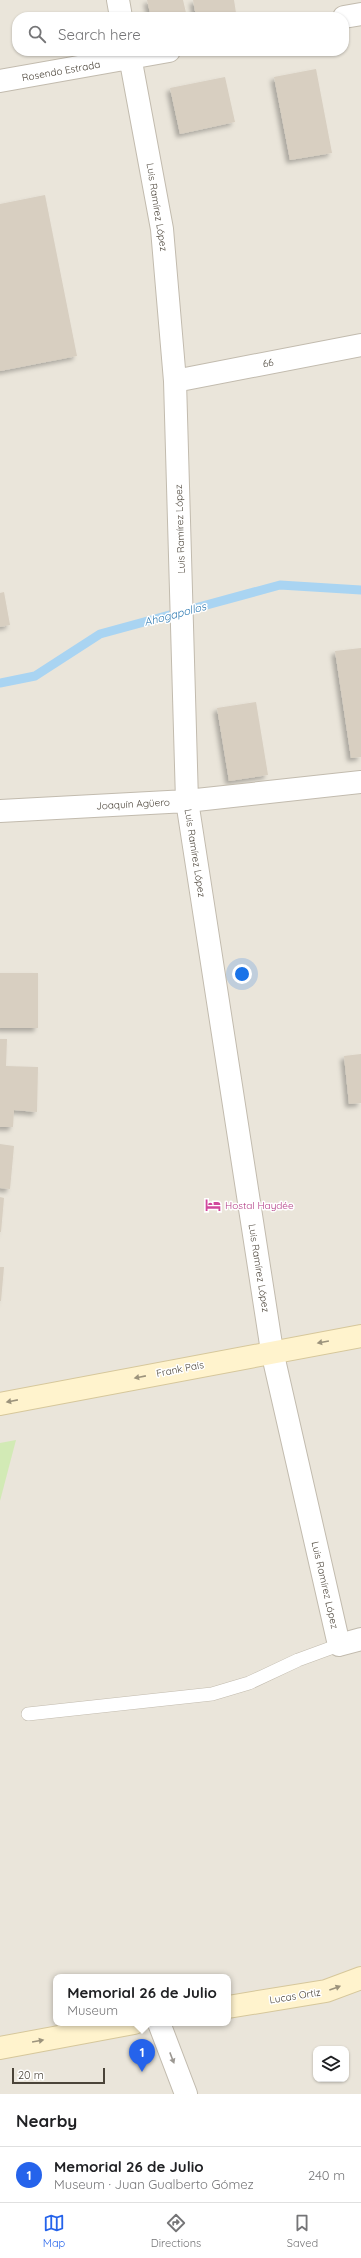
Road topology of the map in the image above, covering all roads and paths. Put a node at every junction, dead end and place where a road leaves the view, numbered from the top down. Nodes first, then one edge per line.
1 (118, 0) edge
2 (121, 12) edge
3 (361, 14) edge
4 (349, 16) edge
5 (125, 56) edge
6 (130, 56) edge
7 (0, 81) edge
8 (361, 345) edge
9 (175, 381) junction
10 (361, 782) edge
11 (187, 801) junction
12 (0, 811) edge
13 (361, 1336) edge
14 (272, 1351) junction
15 (0, 1404) edge
16 (361, 1639) edge
17 (339, 1645) junction
18 (28, 1714) dead end
19 (361, 1978) edge
20 (231, 2007) edge
21 (118, 2026) edge
22 (160, 2026) edge
23 (0, 2048) edge
24 (186, 2094) edge

1 - 2 street
3 - 4 street
5 - 7 street, Rosendo Estrada
6 - 9 street, Luis Ramírez López
8 - 9 street, 66
9 - 11 street, Luis Ramírez López
10 - 11 street, Joaquín Agüero
11 - 12 street, Joaquín Agüero
11 - 14 street, Luis Ramírez López
13 -> 14 main road, Frank País
14 -> 15 main road, Frank País
14 - 17 street, Luis Ramírez López
16 - 17 street
17 - 18 lane
20 -> 19 main road, Lucas Ortiz
23 -> 21 main road
22 -> 24 street

